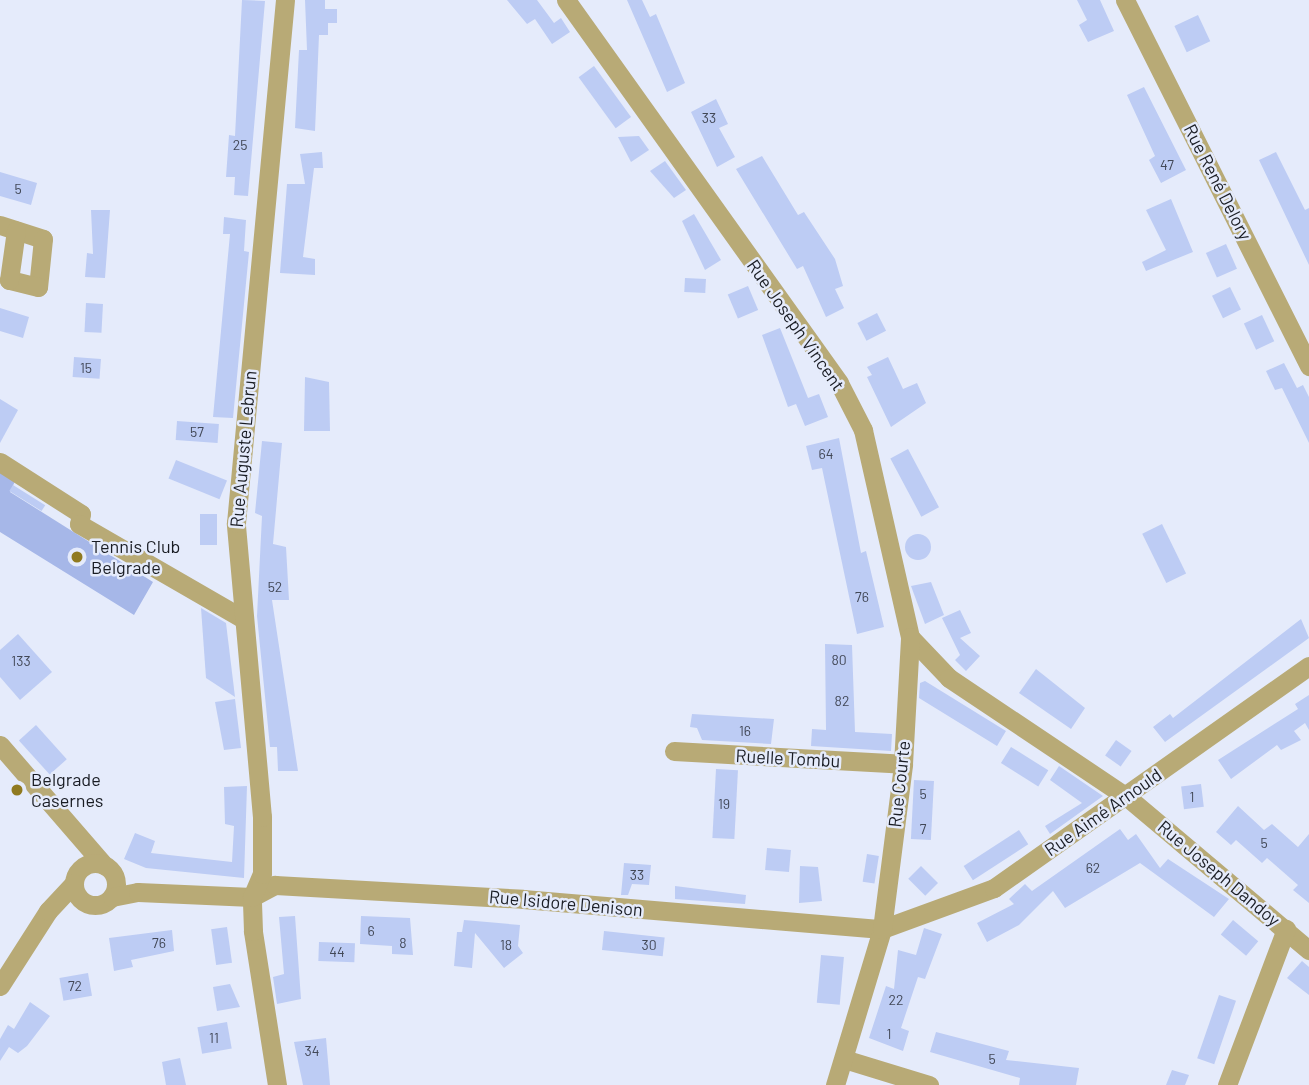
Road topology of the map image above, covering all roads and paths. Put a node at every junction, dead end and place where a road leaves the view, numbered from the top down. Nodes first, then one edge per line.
1 (285, 0) edge
2 (566, 0) edge
3 (1125, 0) edge
4 (1309, 366) edge
5 (0, 462) edge
6 (240, 617) junction
7 (910, 637) junction
8 (1309, 666) edge
9 (0, 746) edge
10 (674, 751) dead end
11 (903, 764) junction
12 (1128, 797) junction
13 (78, 830) junction
14 (78, 875) junction
15 (111, 880) junction
16 (252, 897) junction
17 (86, 903) junction
18 (882, 929) junction
19 (1286, 929) junction
20 (32, 940) junction
21 (1309, 950) edge
22 (0, 986) edge
23 (844, 1059) junction
24 (277, 1085) edge
25 (835, 1085) edge
26 (929, 1085) edge
27 (1227, 1085) edge

1 - 6 street, Rue Auguste Lebrun
2 - 7 street, Rue Joseph Vincent
3 - 4 street, Rue René Delory
5 - 6 street
6 - 16 street, Rue Auguste Lebrun
7 - 11 street, Rue Courte
7 - 12 street
8 - 12 street, Rue Aimé Arnould
9 - 13 street
10 - 11 street, Ruelle Tombu
11 - 18 street, Rue Courte
12 - 18 street, Rue Aimé Arnould
12 - 19 street, Rue Joseph Dandoy
13 - 14 street
13 - 15 street
14 - 15 street
14 - 17 street
14 - 20 street
15 - 16 street
15 - 17 street
16 - 18 street, Rue Isidore Denison
16 - 24 street
17 - 20 street
18 - 23 street, Rue Courte
19 - 21 street, Rue Joseph Dandoy
19 - 27 street
20 - 22 street
23 - 25 street, Rue Courte
23 - 26 street

